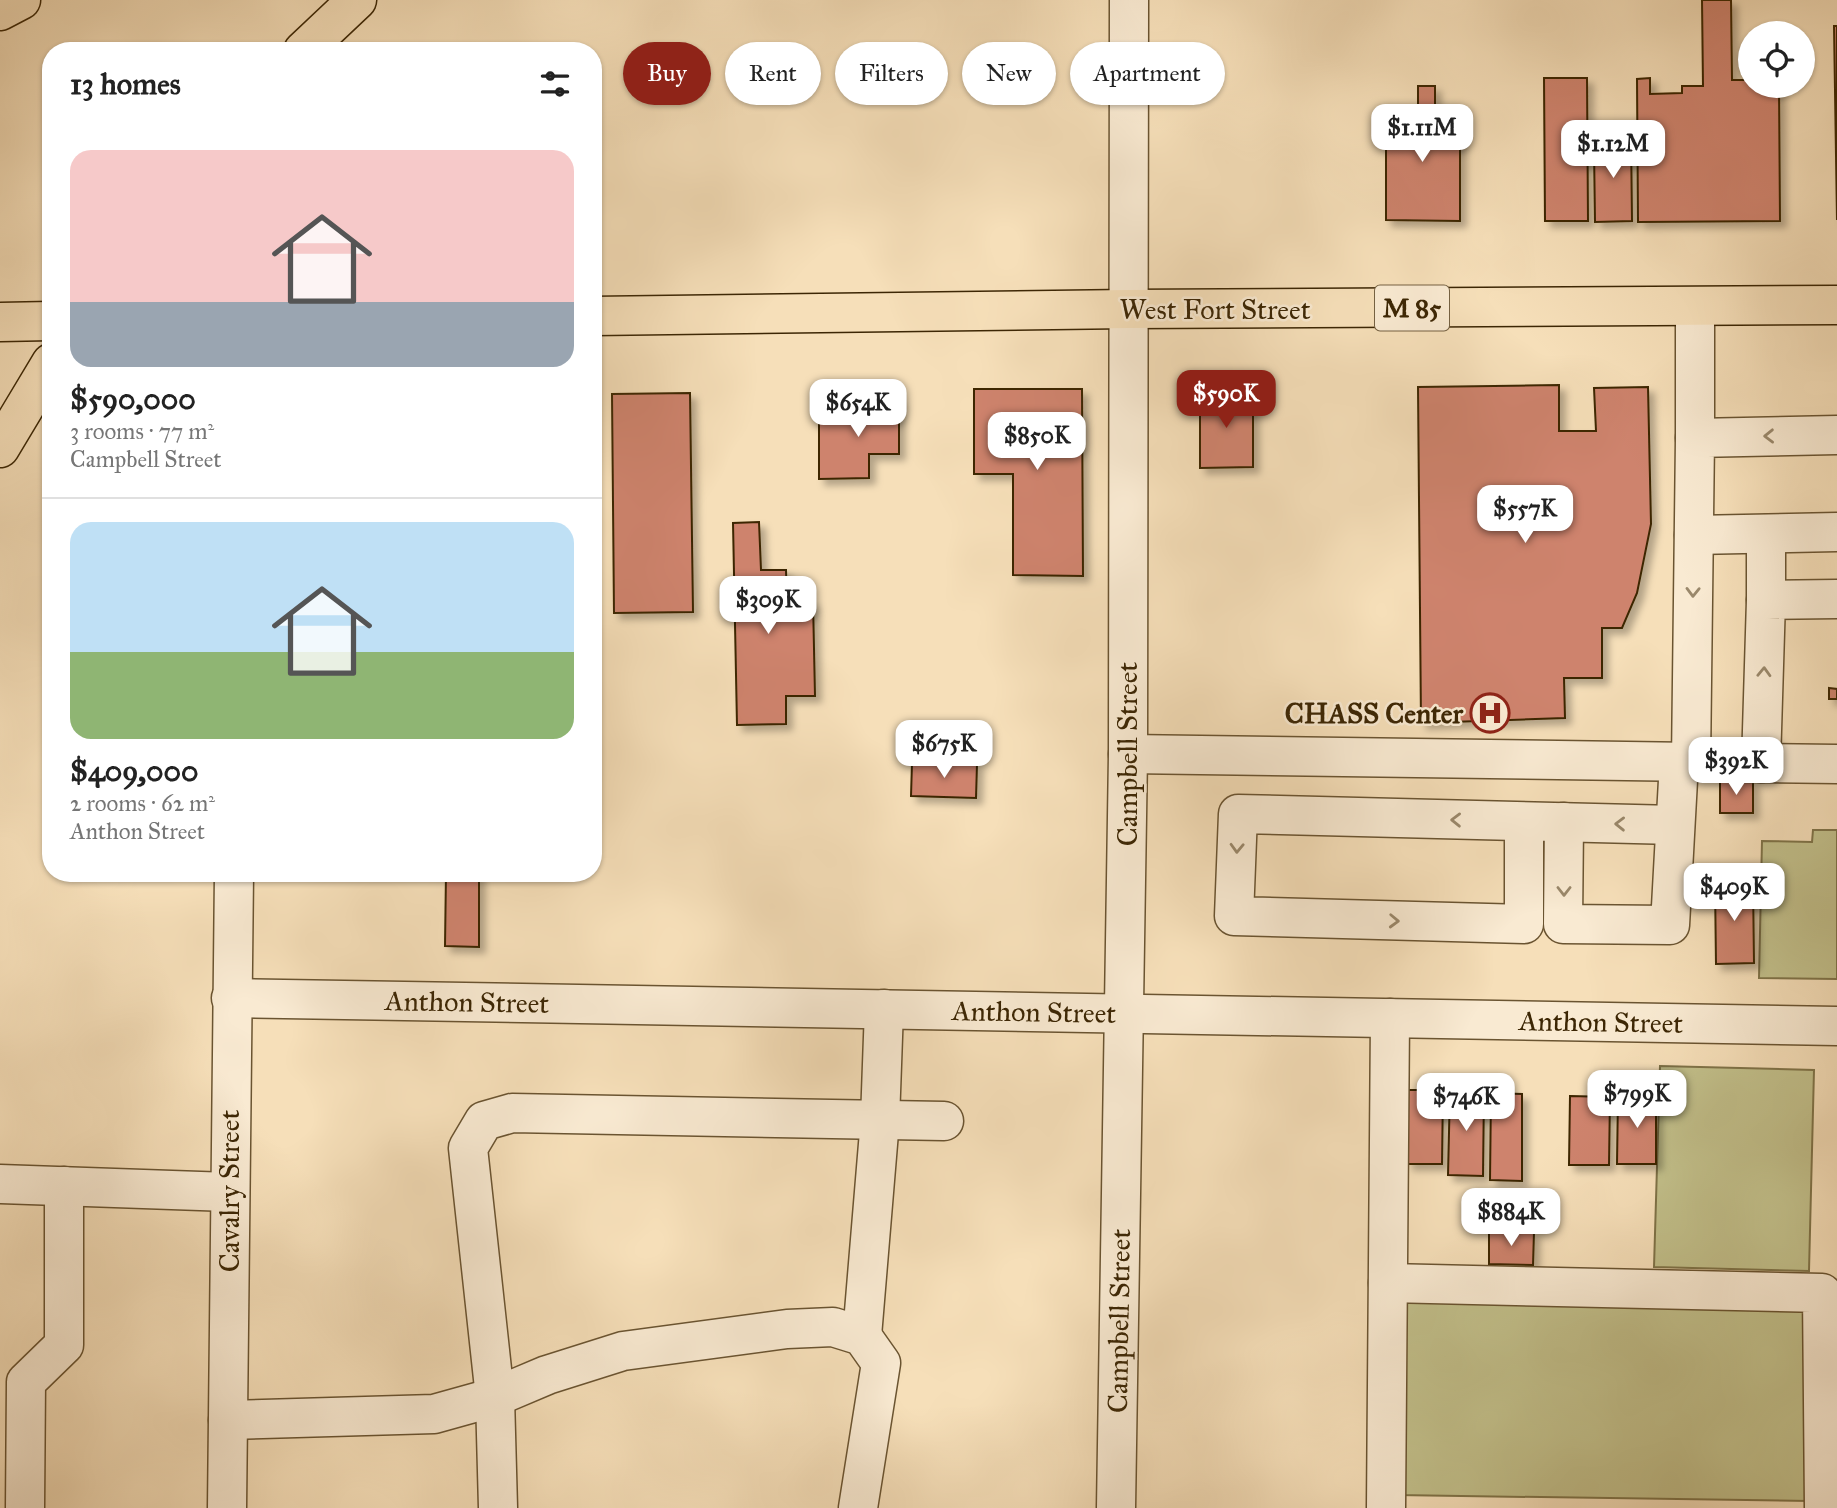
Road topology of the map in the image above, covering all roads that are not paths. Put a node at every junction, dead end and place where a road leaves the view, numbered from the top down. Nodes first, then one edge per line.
1 (21, 0) edge
2 (357, 0) edge
3 (1129, 0) edge
4 (0, 11) edge
5 (313, 42) edge
6 (1837, 305) edge
7 (1695, 307) junction
8 (1128, 309) junction
9 (602, 316) edge
10 (0, 321) edge
11 (42, 321) edge
12 (42, 378) edge
13 (1837, 435) edge
14 (1695, 438) junction
15 (0, 448) edge
16 (1837, 532) edge
17 (1766, 534) junction
18 (1694, 536) junction
19 (1837, 599) edge
20 (1766, 600) junction
21 (1128, 754) junction
22 (1685, 762) junction
23 (1761, 763) junction
24 (1837, 764) edge
25 (1524, 822) junction
26 (1564, 822) junction
27 (1675, 825) junction
28 (234, 882) edge
29 (231, 998) junction
30 (884, 1009) junction
31 (1124, 1014) junction
32 (1390, 1018) junction
33 (1837, 1026) edge
34 (880, 1120) junction
35 (944, 1121) dead end
36 (0, 1184) edge
37 (64, 1186) junction
38 (229, 1192) junction
39 (1388, 1283) junction
40 (862, 1336) junction
41 (495, 1397) junction
42 (228, 1420) junction
43 (25, 1508) edge
44 (227, 1508) edge
45 (498, 1508) edge
46 (858, 1508) edge
47 (1116, 1508) edge
48 (1386, 1508) edge
49 (1824, 1508) edge

1 - 4 main road
2 - 5 main road
3 - 8 street, Campbell Street
6 - 7 main road, West Fort Street / M 85
7 - 8 main road, West Fort Street / M 85
7 - 14 street
8 - 9 main road, West Fort Street / M 85
8 - 21 street, Campbell Street
10 - 11 main road
12 - 15 main road
13 -> 14 street
14 - 18 street
16 - 17 street
17 - 18 street
17 - 20 street
18 -> 22 street
19 - 20 street
23 -> 20 street
21 - 22 street
21 - 31 street, Campbell Street
22 - 23 street
22 - 27 street
23 - 24 street
25 -> 25 street
25 - 26 street
27 -> 26 street
26 -> 27 street
28 - 29 street, Cavalry Street
29 - 30 street, Anthon Street
29 - 38 street, Cavalry Street
30 - 31 street, Anthon Street
30 - 34 street
31 - 32 street, Anthon Street
31 - 47 street, Campbell Street
32 - 33 street, Anthon Street
32 - 39 street
34 - 35 street
34 - 40 street
34 - 41 street
36 - 37 street
37 - 38 street
37 - 43 street
38 - 42 street, Cavalry Street
39 - 48 street
39 - 49 street
40 - 41 street
40 - 46 street
41 - 42 street
41 - 45 street
42 - 44 street, Cavalry Street

